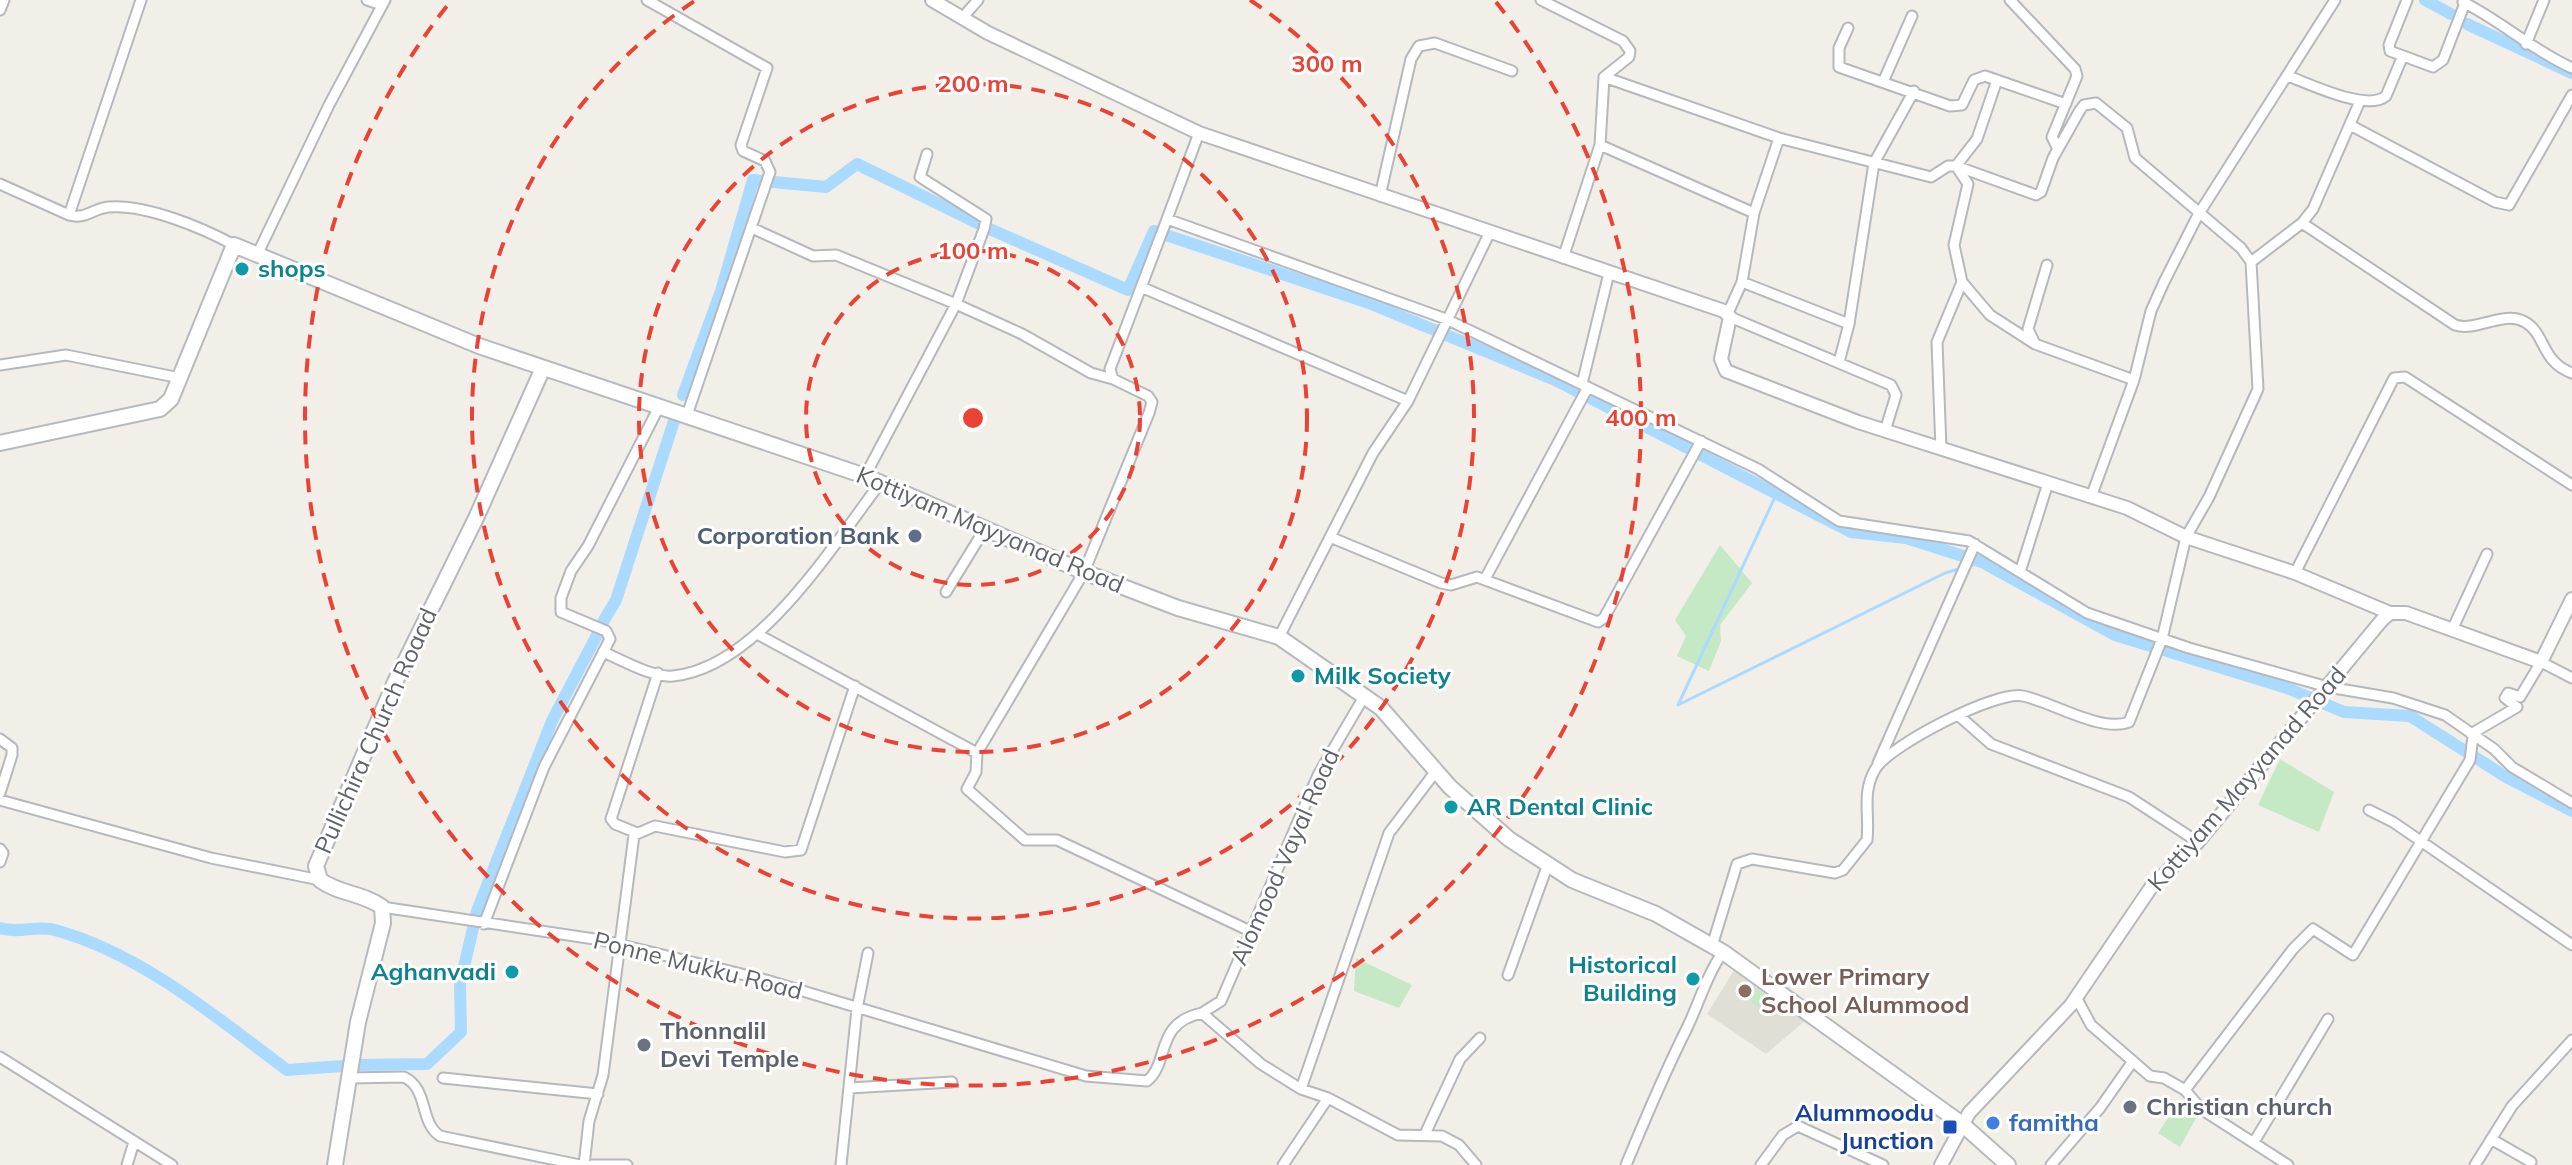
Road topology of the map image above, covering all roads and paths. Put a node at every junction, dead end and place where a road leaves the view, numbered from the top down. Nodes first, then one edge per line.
1 (4, 0) edge
2 (141, 0) edge
3 (367, 0) edge
4 (647, 0) edge
5 (932, 0) edge
6 (978, 0) edge
7 (1541, 0) edge
8 (2010, 0) edge
9 (2335, 0) edge
10 (2407, 0) edge
11 (2544, 0) edge
12 (2462, 1) edge
13 (383, 3) edge
14 (0, 10) edge
15 (1912, 16) dead end
16 (963, 17) junction
17 (1848, 28) dead end
18 (2526, 44) junction
19 (2402, 58) junction
20 (2572, 68) edge
21 (1512, 71) dead end
22 (2288, 76) junction
23 (1604, 77) junction
24 (1997, 80) junction
25 (1883, 82) junction
26 (1914, 91) junction
27 (2572, 95) edge
28 (2360, 101) junction
29 (2066, 104) junction
30 (2350, 125) junction
31 (1199, 133) junction
32 (1779, 138) junction
33 (1600, 145) junction
34 (927, 154) dead end
35 (2053, 158) junction
36 (1874, 163) junction
37 (1956, 166) junction
38 (0, 184) edge
39 (1380, 196) junction
40 (1754, 213) junction
41 (69, 215) junction
42 (2198, 215) junction
43 (1167, 219) junction
44 (2302, 223) junction
45 (752, 228) junction
46 (1489, 234) junction
47 (234, 245) junction
48 (257, 255) junction
49 (1563, 258) junction
50 (2251, 262) junction
51 (2047, 265) dead end
52 (1609, 273) junction
53 (1742, 282) junction
54 (1962, 282) junction
55 (1141, 287) junction
56 (956, 304) junction
57 (1729, 315) junction
58 (1446, 319) junction
59 (1849, 324) junction
60 (2035, 344) junction
61 (1839, 362) junction
62 (0, 365) edge
63 (543, 368) junction
64 (2572, 373) edge
65 (180, 378) junction
66 (1113, 379) junction
67 (2134, 380) junction
68 (1585, 385) junction
69 (1408, 401) junction
70 (660, 405) junction
71 (687, 415) junction
72 (1885, 431) junction
73 (1701, 441) junction
74 (0, 443) edge
75 (1941, 449) junction
76 (865, 476) junction
77 (881, 482) junction
78 (2048, 483) junction
79 (2572, 485) edge
80 (2091, 497) junction
81 (986, 527) junction
82 (1330, 537) junction
83 (2186, 537) junction
84 (1975, 544) junction
85 (2487, 554) dead end
86 (1084, 572) junction
87 (2020, 572) junction
88 (2295, 573) junction
89 (1485, 579) junction
90 (946, 592) dead end
91 (2572, 599) edge
92 (2390, 613) junction
93 (2452, 630) junction
94 (759, 635) junction
95 (1279, 637) junction
96 (2162, 639) junction
97 (603, 652) junction
98 (2541, 662) junction
99 (658, 673) junction
100 (2572, 678) edge
101 (855, 686) junction
102 (2328, 687) junction
103 (1365, 695) junction
104 (1958, 715) junction
105 (2472, 735) junction
106 (0, 739) edge
107 (977, 753) junction
108 (1877, 766) junction
109 (1436, 771) junction
110 (0, 793) edge
111 (0, 800) edge
112 (2572, 803) edge
113 (2369, 810) dead end
114 (636, 834) junction
115 (2198, 842) junction
116 (2418, 842) junction
117 (0, 849) edge
118 (0, 862) edge
119 (1548, 864) junction
120 (320, 880) junction
121 (382, 907) junction
122 (484, 924) junction
123 (1250, 931) junction
124 (622, 945) junction
125 (2572, 945) edge
126 (1717, 949) junction
127 (868, 953) dead end
128 (1508, 975) dead end
129 (2076, 997) junction
130 (857, 1009) junction
131 (1202, 1013) junction
132 (2328, 1019) dead end
133 (1480, 1038) dead end
134 (2572, 1040) edge
135 (0, 1057) edge
136 (2133, 1061) junction
137 (348, 1078) junction
138 (443, 1078) dead end
139 (952, 1082) dead end
140 (849, 1088) junction
141 (1301, 1089) junction
142 (2185, 1090) junction
143 (598, 1094) junction
144 (1328, 1098) junction
145 (1962, 1124) junction
146 (1425, 1134) junction
147 (2491, 1139) junction
148 (134, 1142) junction
149 (2254, 1142) junction
150 (2531, 1162) dead end
151 (127, 1165) edge
152 (172, 1165) edge
153 (335, 1165) edge
154 (582, 1165) edge
155 (592, 1165) edge
156 (627, 1165) edge
157 (841, 1165) edge
158 (1283, 1165) edge
159 (1476, 1165) edge
160 (1626, 1165) edge
161 (1761, 1165) edge
162 (1883, 1165) edge
163 (1941, 1165) edge
164 (2008, 1165) edge
165 (2051, 1165) edge
166 (2288, 1165) edge
167 (2475, 1165) edge

1 - 14 street
2 - 41 street
3 - 13 street
4 - 45 street
5 - 16 street
6 - 16 street
7 - 23 street
8 - 29 street
9 - 22 street
10 - 19 street
11 - 18 street
12 - 18 street
12 - 19 street
13 - 48 street
15 - 25 street
16 - 31 street
17 - 25 street
18 - 20 street
19 - 28 street
21 - 39 street
22 - 28 street
22 - 42 street
23 - 32 street
23 - 33 street
24 - 26 street
24 - 29 street
24 - 37 street
25 - 26 street
26 - 36 street
27 - 30 street
28 - 30 street
29 - 35 street
30 - 44 street
31 - 39 street
31 - 43 street
32 - 36 street
32 - 40 street
33 - 40 street
33 - 49 street
34 - 56 street
35 - 37 street
35 - 42 street
36 - 37 street
36 - 59 street
37 - 54 street
38 - 41 street
39 - 46 street
40 - 53 street
41 - 47 street
42 - 50 street
42 - 67 street
43 - 55 street
43 - 58 street
44 - 50 street
44 - 64 street
45 - 56 street
45 - 71 street
46 - 49 street
46 - 58 street
47 - 48 main road, Kottiyam Mayyanad Road
47 - 65 main road
48 - 63 main road, Kottiyam Mayyanad Road
49 - 52 street
50 - 83 street
51 - 60 street
52 - 57 street
52 - 68 street
53 - 57 street
53 - 59 street
54 - 60 street
54 - 75 street
55 - 66 street
55 - 69 street
56 - 66 street
56 - 76 street
57 - 61 street
57 - 72 street
58 - 68 street
58 - 69 street
59 - 61 street
60 - 67 street
61 - 72 street
62 - 65 street
63 - 70 main road, Kottiyam Mayyanad Road
63 - 120 main road, Pullichira Church Roaad
65 - 74 main road
66 - 86 street
67 - 80 street
68 - 73 street
68 - 89 street
69 - 82 street
70 - 71 main road, Kottiyam Mayyanad Road
70 - 97 street
71 - 76 main road, Kottiyam Mayyanad Road
72 - 75 street
73 - 84 street
73 - 89 street
75 - 78 street
76 - 77 main road, Kottiyam Mayyanad Road
77 - 81 main road, Kottiyam Mayyanad Road
77 - 94 street
78 - 80 street
78 - 87 street
79 - 88 street
80 - 83 street
81 - 86 main road, Kottiyam Mayyanad Road
81 - 90 street
82 - 89 street
82 - 95 street
83 - 88 street
83 - 96 street
84 - 87 street
84 - 108 street
85 - 93 street
86 - 95 main road, Kottiyam Mayyanad Road
86 - 107 street
87 - 96 street
88 - 92 street
91 - 98 street
92 - 93 street
92 - 102 street, Kottiyam Mayyanad Road
93 - 98 street
94 - 99 street
94 - 101 street
95 - 103 main road, Kottiyam Mayyanad Road
96 - 102 street
96 - 104 street
97 - 99 street
97 - 122 street
98 - 100 street
98 - 105 street
99 - 114 street
101 - 107 street
101 - 114 street
102 - 105 street
102 - 115 street, Kottiyam Mayyanad Road
103 - 109 main road, Kottiyam Mayyanad Road
103 - 123 street, Alomood Vayal Road
104 - 108 street
104 - 115 street
105 - 112 street
105 - 116 street
106 - 110 street
107 - 123 street
108 - 126 street
109 - 119 main road, Kottiyam Mayyanad Road
109 - 141 street
111 - 120 street
113 - 116 street
114 - 124 street
115 - 129 street, Kottiyam Mayyanad Road
116 - 125 street
116 - 142 street
117 - 118 street
119 - 126 main road, Kottiyam Mayyanad Road
119 - 128 street
120 - 121 main road, Pullichira Church Roaad
121 - 122 street, Ponne Mukku Road
121 - 137 main road
122 - 124 street, Ponne Mukku Road
123 - 131 street, Alomood Vayal Road
124 - 130 street, Ponne Mukku Road
124 - 143 street
126 - 145 main road, Kottiyam Mayyanad Road
126 - 160 street
127 - 130 street
129 - 136 street
129 - 145 street, Kottiyam Mayyanad Road
130 - 131 street, Alomood Vayal Road
130 - 140 street
131 - 141 street
132 - 149 street
133 - 146 street
134 - 147 street
135 - 148 street
136 - 142 street
136 - 165 street
137 - 153 main road
137 - 154 street
138 - 143 street
139 - 140 street
140 - 157 street
141 - 144 street
142 - 149 street
143 - 154 street
144 - 146 street
144 - 158 street
145 - 163 street, Kottiyam Mayyanad Road
145 - 164 main road, Kottiyam Mayyanad Road
146 - 159 street
147 - 150 street
147 - 167 street
148 - 151 street
148 - 152 street
149 - 166 street
155 - 156 street
161 - 162 street

